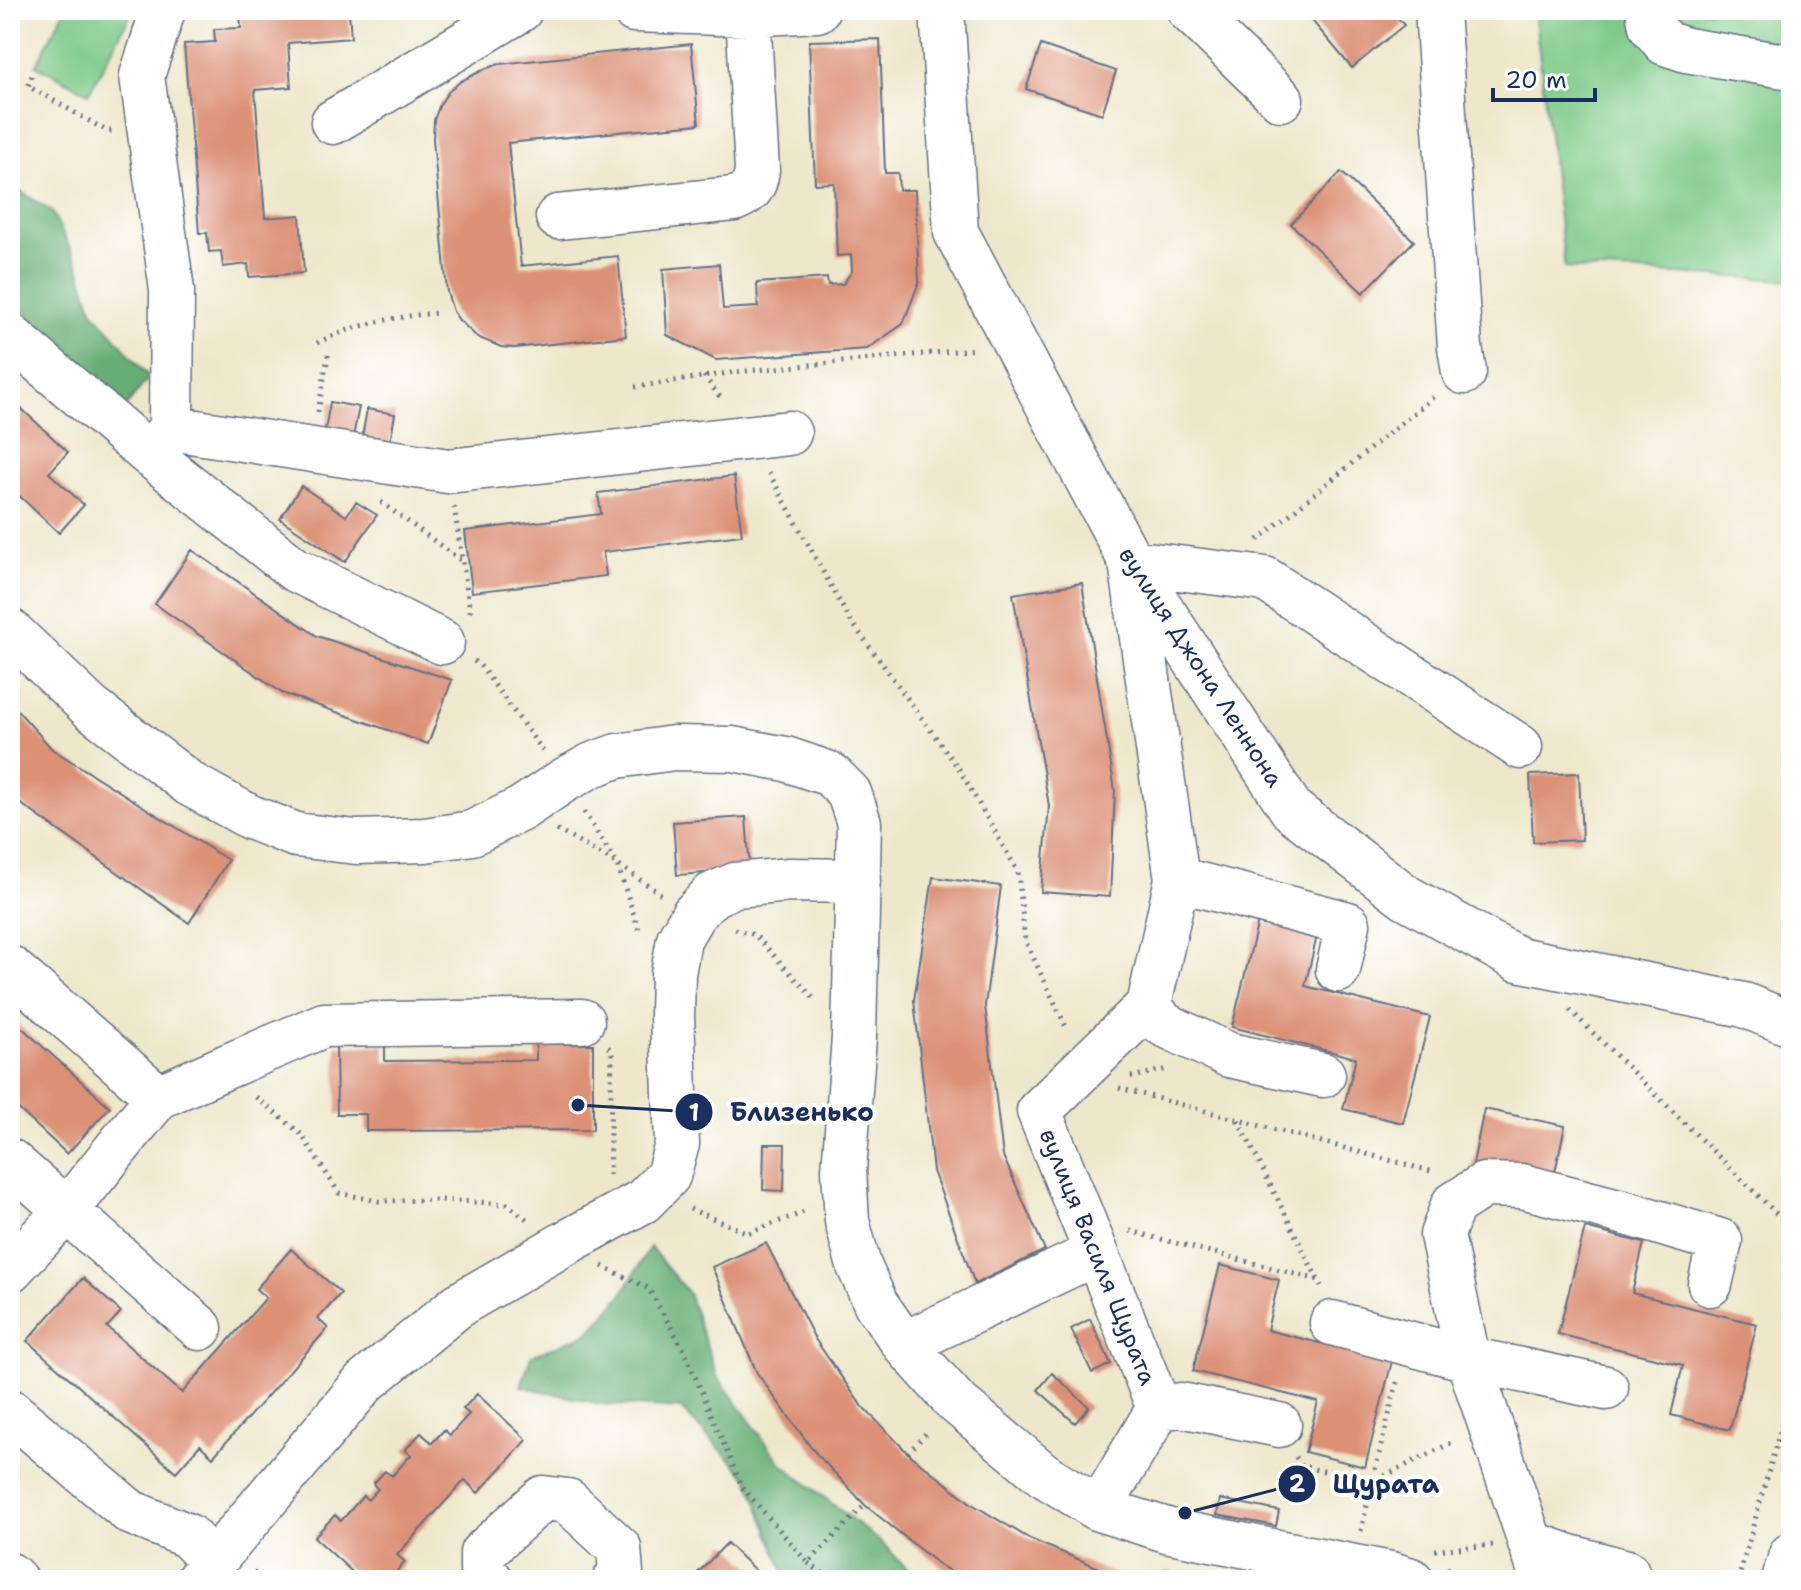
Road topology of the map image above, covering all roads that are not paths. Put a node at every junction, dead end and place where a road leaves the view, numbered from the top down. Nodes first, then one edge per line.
1 (163, 10) edge
2 (520, 10) edge
3 (634, 10) edge
4 (817, 10) edge
5 (942, 10) edge
6 (1189, 10) edge
7 (1437, 10) edge
8 (1648, 10) edge
9 (748, 14) junction
10 (1791, 67) edge
11 (1281, 99) dead end
12 (333, 122) dead end
13 (558, 217) dead end
14 (10, 336) edge
15 (1464, 372) road end
16 (769, 435) road end
17 (160, 441) junction
18 (1131, 562) junction
19 (10, 631) edge
20 (464, 637) road end
21 (1520, 747) dead end
22 (1177, 879) junction
23 (858, 881) junction
24 (10, 968) edge
25 (1338, 970) dead end
26 (1149, 1005) junction
27 (582, 1021) road end
28 (1791, 1024) edge
29 (1323, 1075) dead end
30 (158, 1097) junction
31 (10, 1161) edge
32 (67, 1210) junction
33 (1079, 1261) dead end
34 (10, 1270) edge
35 (1710, 1284) dead end
36 (1332, 1323) road end
37 (200, 1328) dead end
38 (904, 1344) junction
39 (1468, 1359) junction
40 (1606, 1388) dead end
41 (1159, 1408) junction
42 (10, 1411) edge
43 (1279, 1425) road end
44 (1099, 1509) junction
45 (1791, 1555) edge
46 (1523, 1556) edge
47 (1416, 1566) edge
48 (206, 1571) edge
49 (1627, 1572) dead end
50 (10, 1575) edge
51 (15, 1580) edge
52 (491, 1580) edge
53 (615, 1580) edge
54 (1784, 1580) edge

1 - 17 street
2 - 12 street
3 - 9 street
4 - 9 street
5 - 18 street, вулиця Джона Леннона
6 - 11 street
7 - 15 street
8 - 10 street
9 - 13 street
14 - 17 street
16 - 17 street
17 - 20 street
18 - 21 street
18 - 22 street
18 - 28 street, вулиця Джона Леннона
19 - 23 street
22 - 25 street
22 - 26 street
23 - 38 street
23 - 48 street
24 - 30 street
26 - 29 street
26 - 41 street, вулиця Василя Щурата
27 - 30 street
30 - 32 street
31 - 32 street
32 - 34 street
32 - 37 street
33 - 38 street
35 - 39 street
36 - 39 street
38 - 44 street
39 - 40 street
39 - 46 street
41 - 43 street
41 - 44 street, вулиця Василя Щурата
42 - 48 street
44 - 47 street
45 - 54 street
46 - 49 street
50 - 51 street
52 - 53 street

